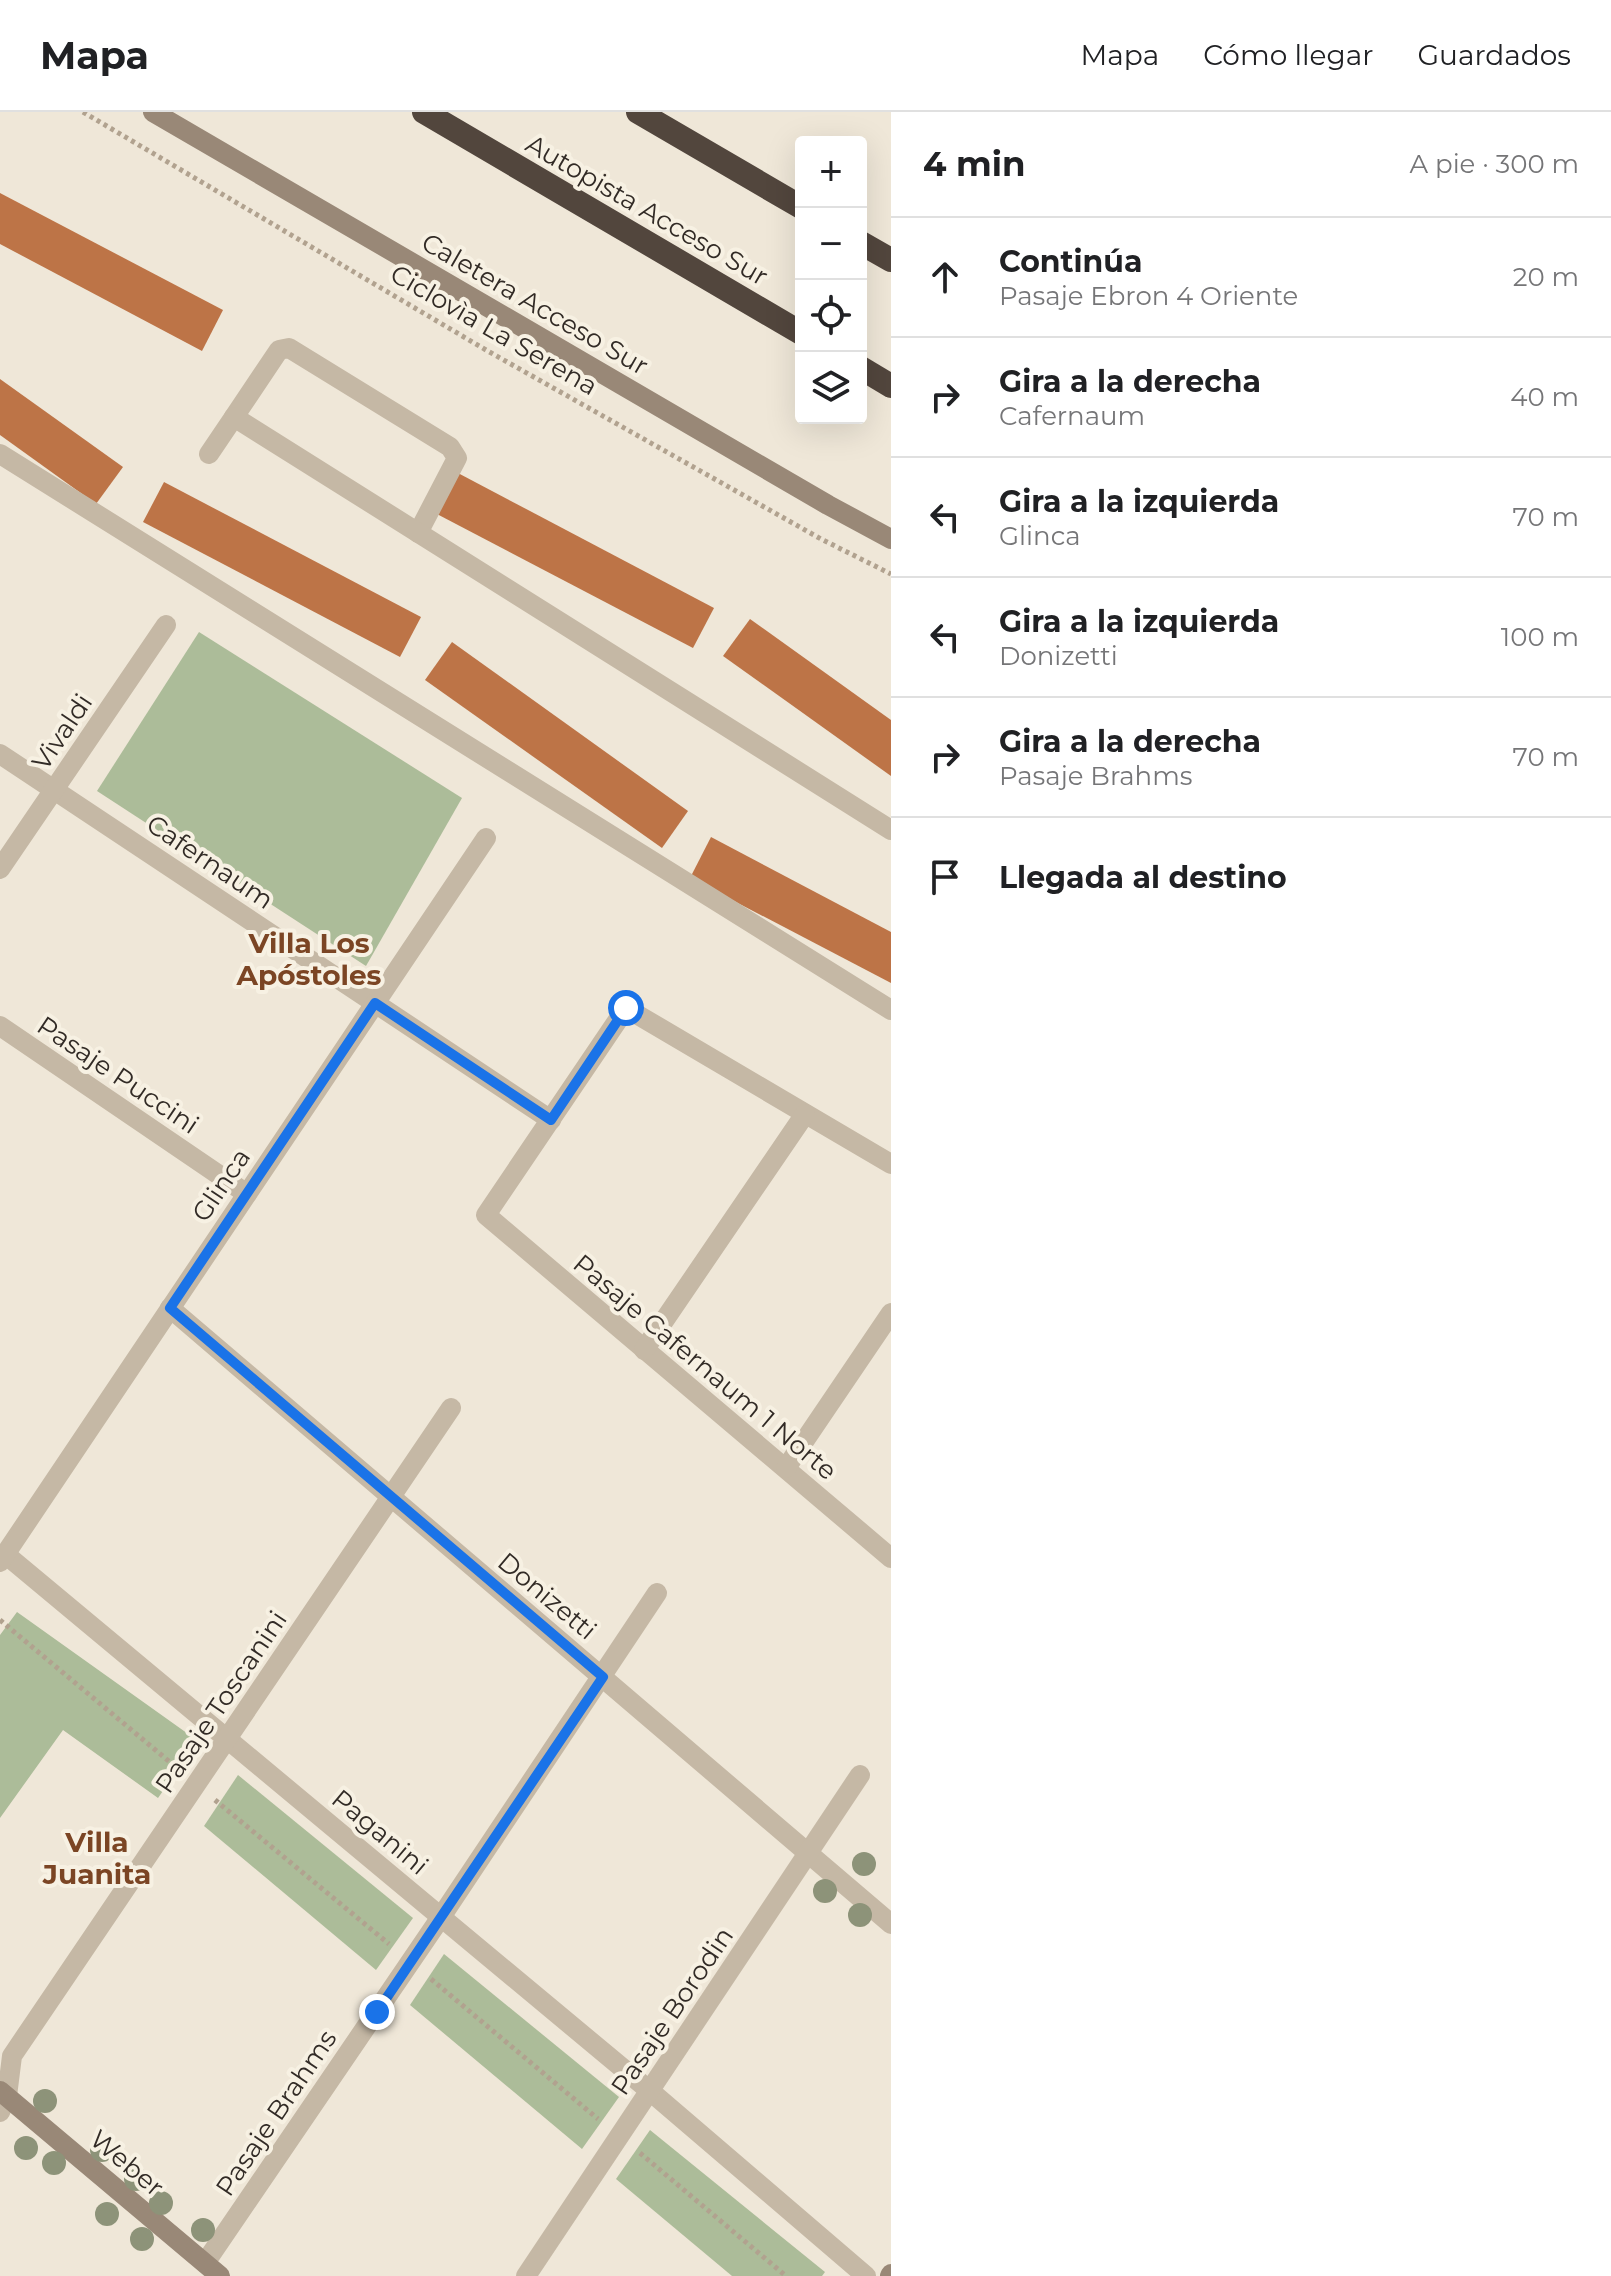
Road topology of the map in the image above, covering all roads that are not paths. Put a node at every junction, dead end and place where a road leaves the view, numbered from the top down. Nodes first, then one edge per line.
1 (153, 112) edge
2 (424, 112) edge
3 (638, 112) edge
4 (795, 204) edge
5 (867, 246) edge
6 (891, 260) edge
7 (795, 329) edge
8 (867, 372) edge
9 (891, 386) edge
10 (234, 417) junction
11 (0, 454) edge
12 (209, 454) dead end
13 (418, 533) junction
14 (891, 539) edge
15 (166, 625) dead end
16 (0, 754) edge
17 (54, 790) junction
18 (891, 830) edge
19 (486, 838) dead end
20 (0, 869) edge
21 (375, 1003) junction
22 (891, 1010) edge
23 (0, 1026) edge
24 (805, 1114) junction
25 (551, 1120) junction
26 (891, 1164) edge
27 (247, 1194) junction
28 (170, 1308) junction
29 (891, 1313) edge
30 (644, 1350) junction
31 (451, 1408) dead end
32 (786, 1468) junction
33 (391, 1497) junction
34 (3, 1558) edge
35 (891, 1558) edge
36 (657, 1593) dead end
37 (603, 1677) junction
38 (227, 1738) junction
39 (860, 1775) dead end
40 (808, 1853) junction
41 (441, 1917) junction
42 (891, 1924) edge
43 (650, 2091) junction
44 (2, 2100) edge
45 (213, 2270) edge
46 (526, 2276) edge
47 (866, 2276) edge

1 - 14 main road, Caletera Acceso Sur
2 - 7 highway, Autopista Acceso Sur
3 - 4 highway
5 - 6 highway
8 - 9 highway
10 - 12 street
10 - 13 street
10 - 13 street
11 - 22 street
13 - 18 street
15 - 17 street, Vivaldi
16 - 17 street, Cafernaum
17 - 20 street, Vivaldi
17 - 21 street, Cafernaum
19 - 21 street, Glinca
21 - 25 street, Cafernaum
21 - 27 street, Glinca
23 - 27 street, Pasaje Puccini
24 - 25 street
24 - 26 street
24 - 30 street
25 - 30 street, Pasaje Cafernaum 1 Norte
27 - 28 street, Glinca
28 - 33 street, Donizetti
28 - 34 street, Glinca
29 - 32 street
30 - 32 street, Pasaje Cafernaum 1 Norte
31 - 33 street, Pasaje Toscanini
32 - 35 street, Pasaje Cafernaum 1 Norte
33 - 37 street, Donizetti
33 - 38 street, Pasaje Toscanini
34 - 38 street, Paganini
36 - 37 street, Pasaje Brahms
37 - 40 street, Donizetti
37 - 41 street, Pasaje Brahms
38 - 41 street, Paganini
38 - 44 street, Pasaje Toscanini
39 - 40 street, Pasaje Borodin
40 - 42 street, Donizetti
40 - 43 street, Pasaje Borodin
41 - 43 street, Paganini
41 - 45 street, Pasaje Brahms
43 - 46 street, Pasaje Borodin
43 - 47 street, Paganini
44 - 45 main road, Weber

